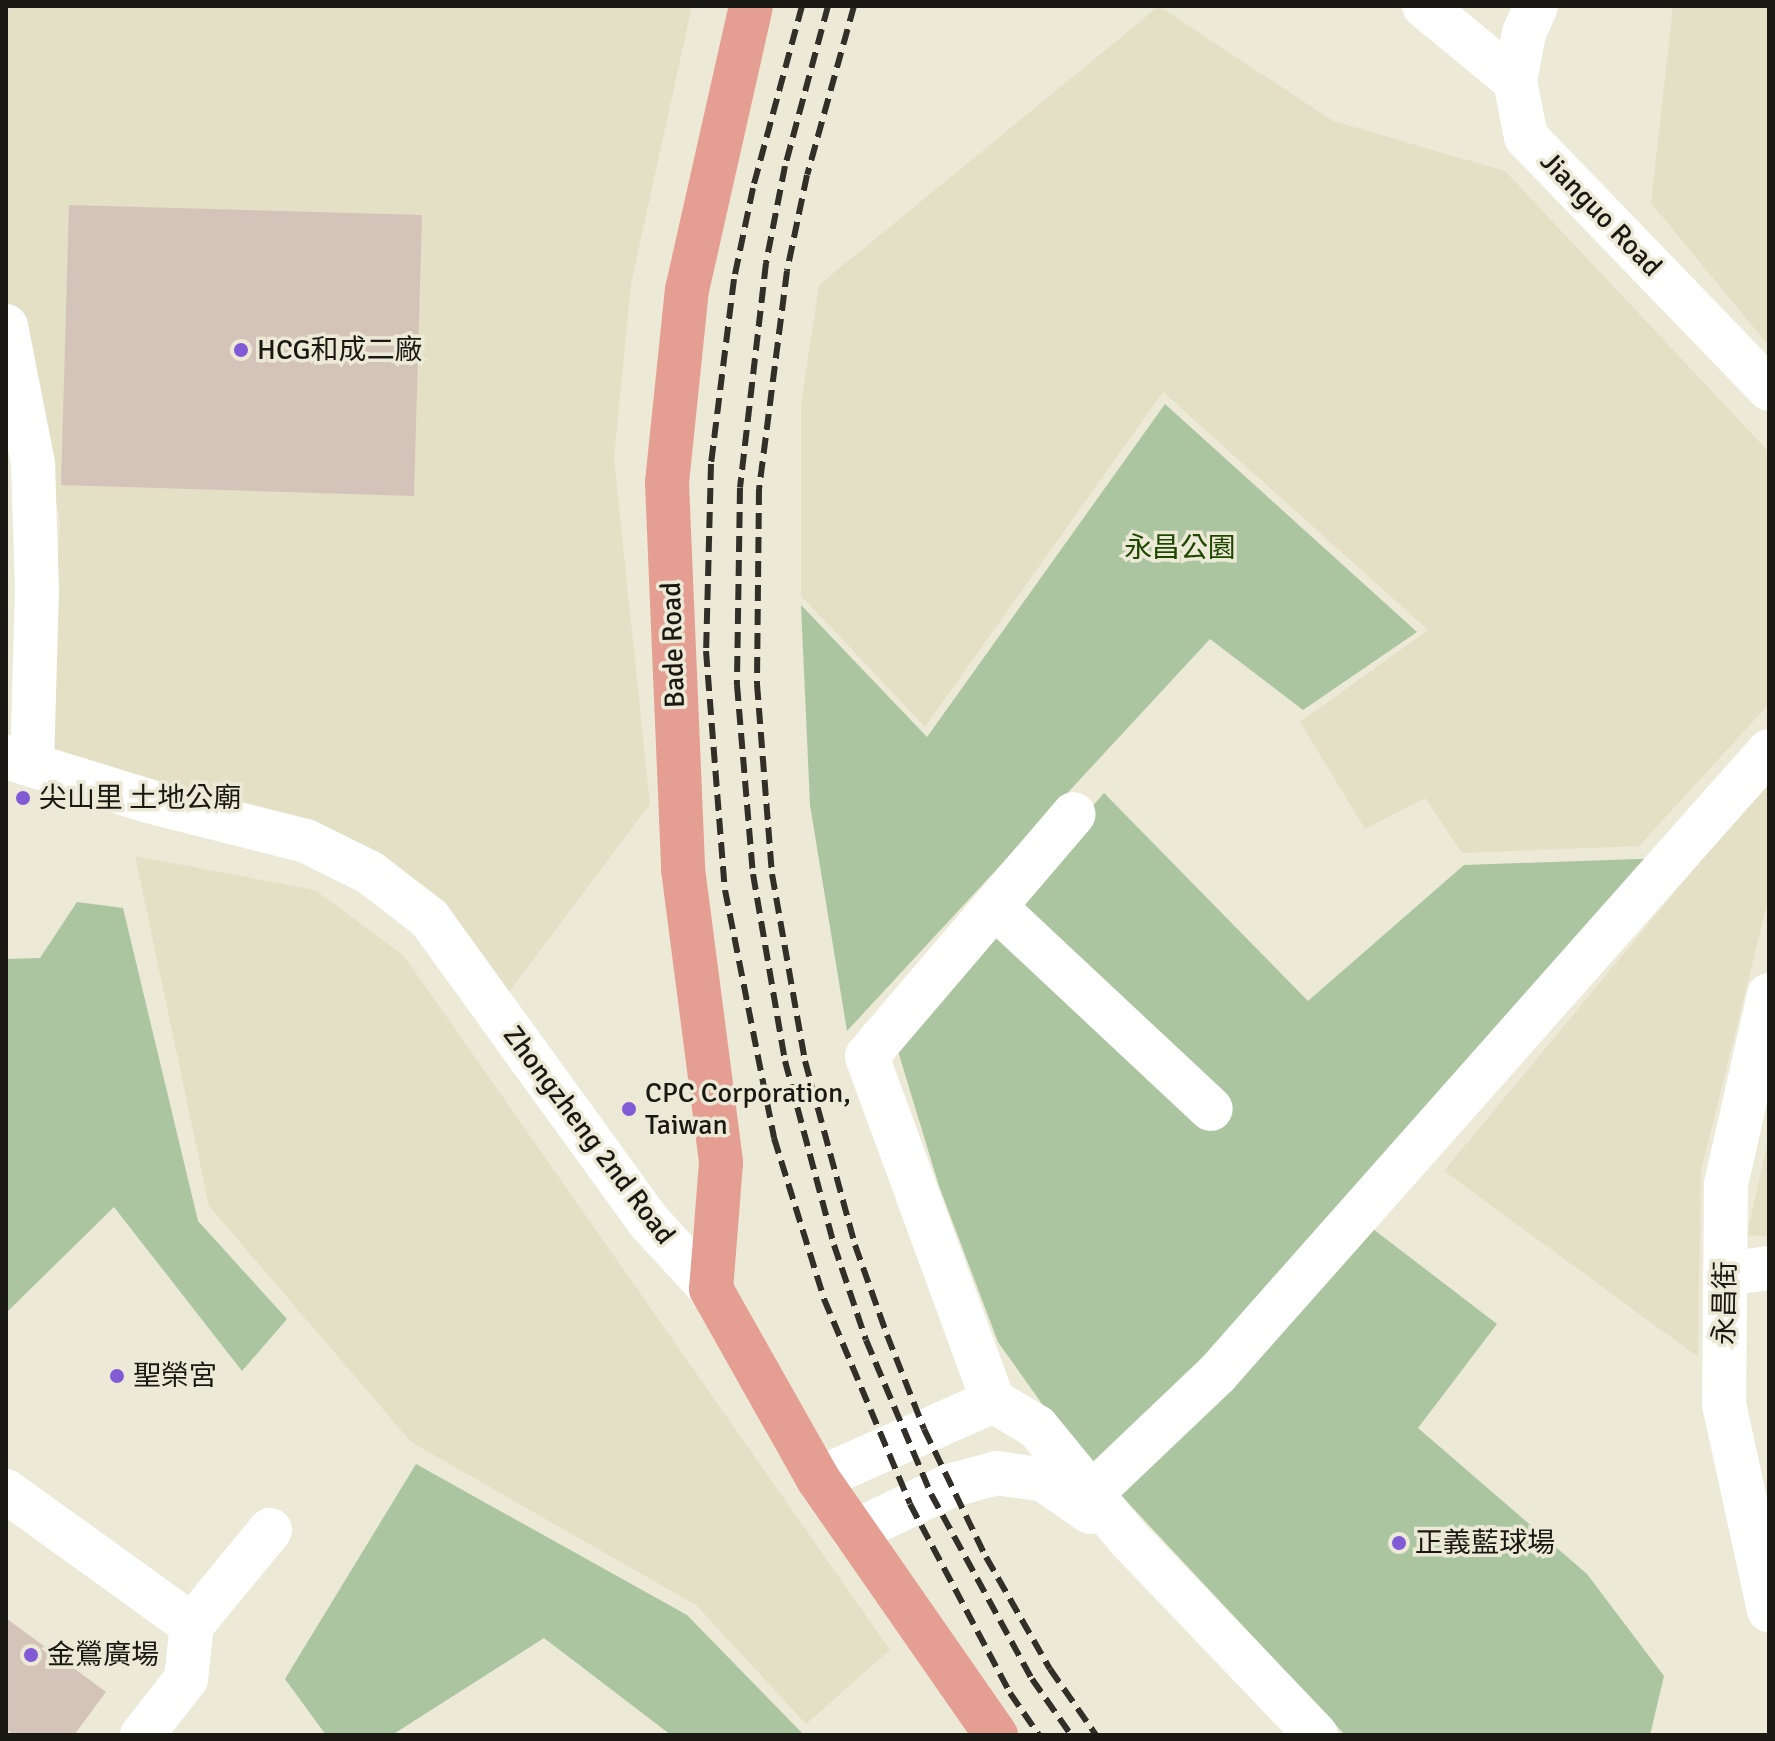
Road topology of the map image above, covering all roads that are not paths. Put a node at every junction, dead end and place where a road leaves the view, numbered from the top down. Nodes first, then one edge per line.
1 (751, 6) edge
2 (1424, 6) edge
3 (1536, 6) edge
4 (1515, 81) junction
5 (6, 326) edge
6 (1769, 389) edge
7 (1769, 751) edge
8 (19, 760) edge
9 (1074, 814) dead end
10 (996, 908) junction
11 (1769, 995) edge
12 (1211, 1109) dead end
13 (1769, 1268) edge
14 (1725, 1274) junction
15 (711, 1289) junction
16 (993, 1401) junction
17 (818, 1479) junction
18 (6, 1491) edge
19 (1091, 1494) junction
20 (270, 1530) dead end
21 (854, 1532) junction
22 (1128, 1538) junction
23 (1769, 1610) edge
24 (192, 1625) junction
25 (142, 1735) edge
26 (996, 1735) edge
27 (1316, 1735) edge

1 - 15 main road, Bade Road
2 - 4 street
3 - 4 street, Jianguo Road
4 - 6 street, Jianguo Road
5 - 8 street
7 - 19 street
8 - 15 street, Zhongzheng 2nd Road
9 - 10 street
10 - 12 street
10 - 16 street
11 - 14 street, 永昌街
13 - 14 street
14 - 23 street, 永昌街
15 - 17 main road, Zhongzheng 2nd Road
16 - 17 street
16 - 19 street
17 - 21 main road, Zhongzheng 2nd Road
18 - 24 street
19 - 22 street
20 - 24 street
21 - 22 street
21 - 26 main road, Zhongzheng 2nd Road
22 - 27 street
24 - 25 street

